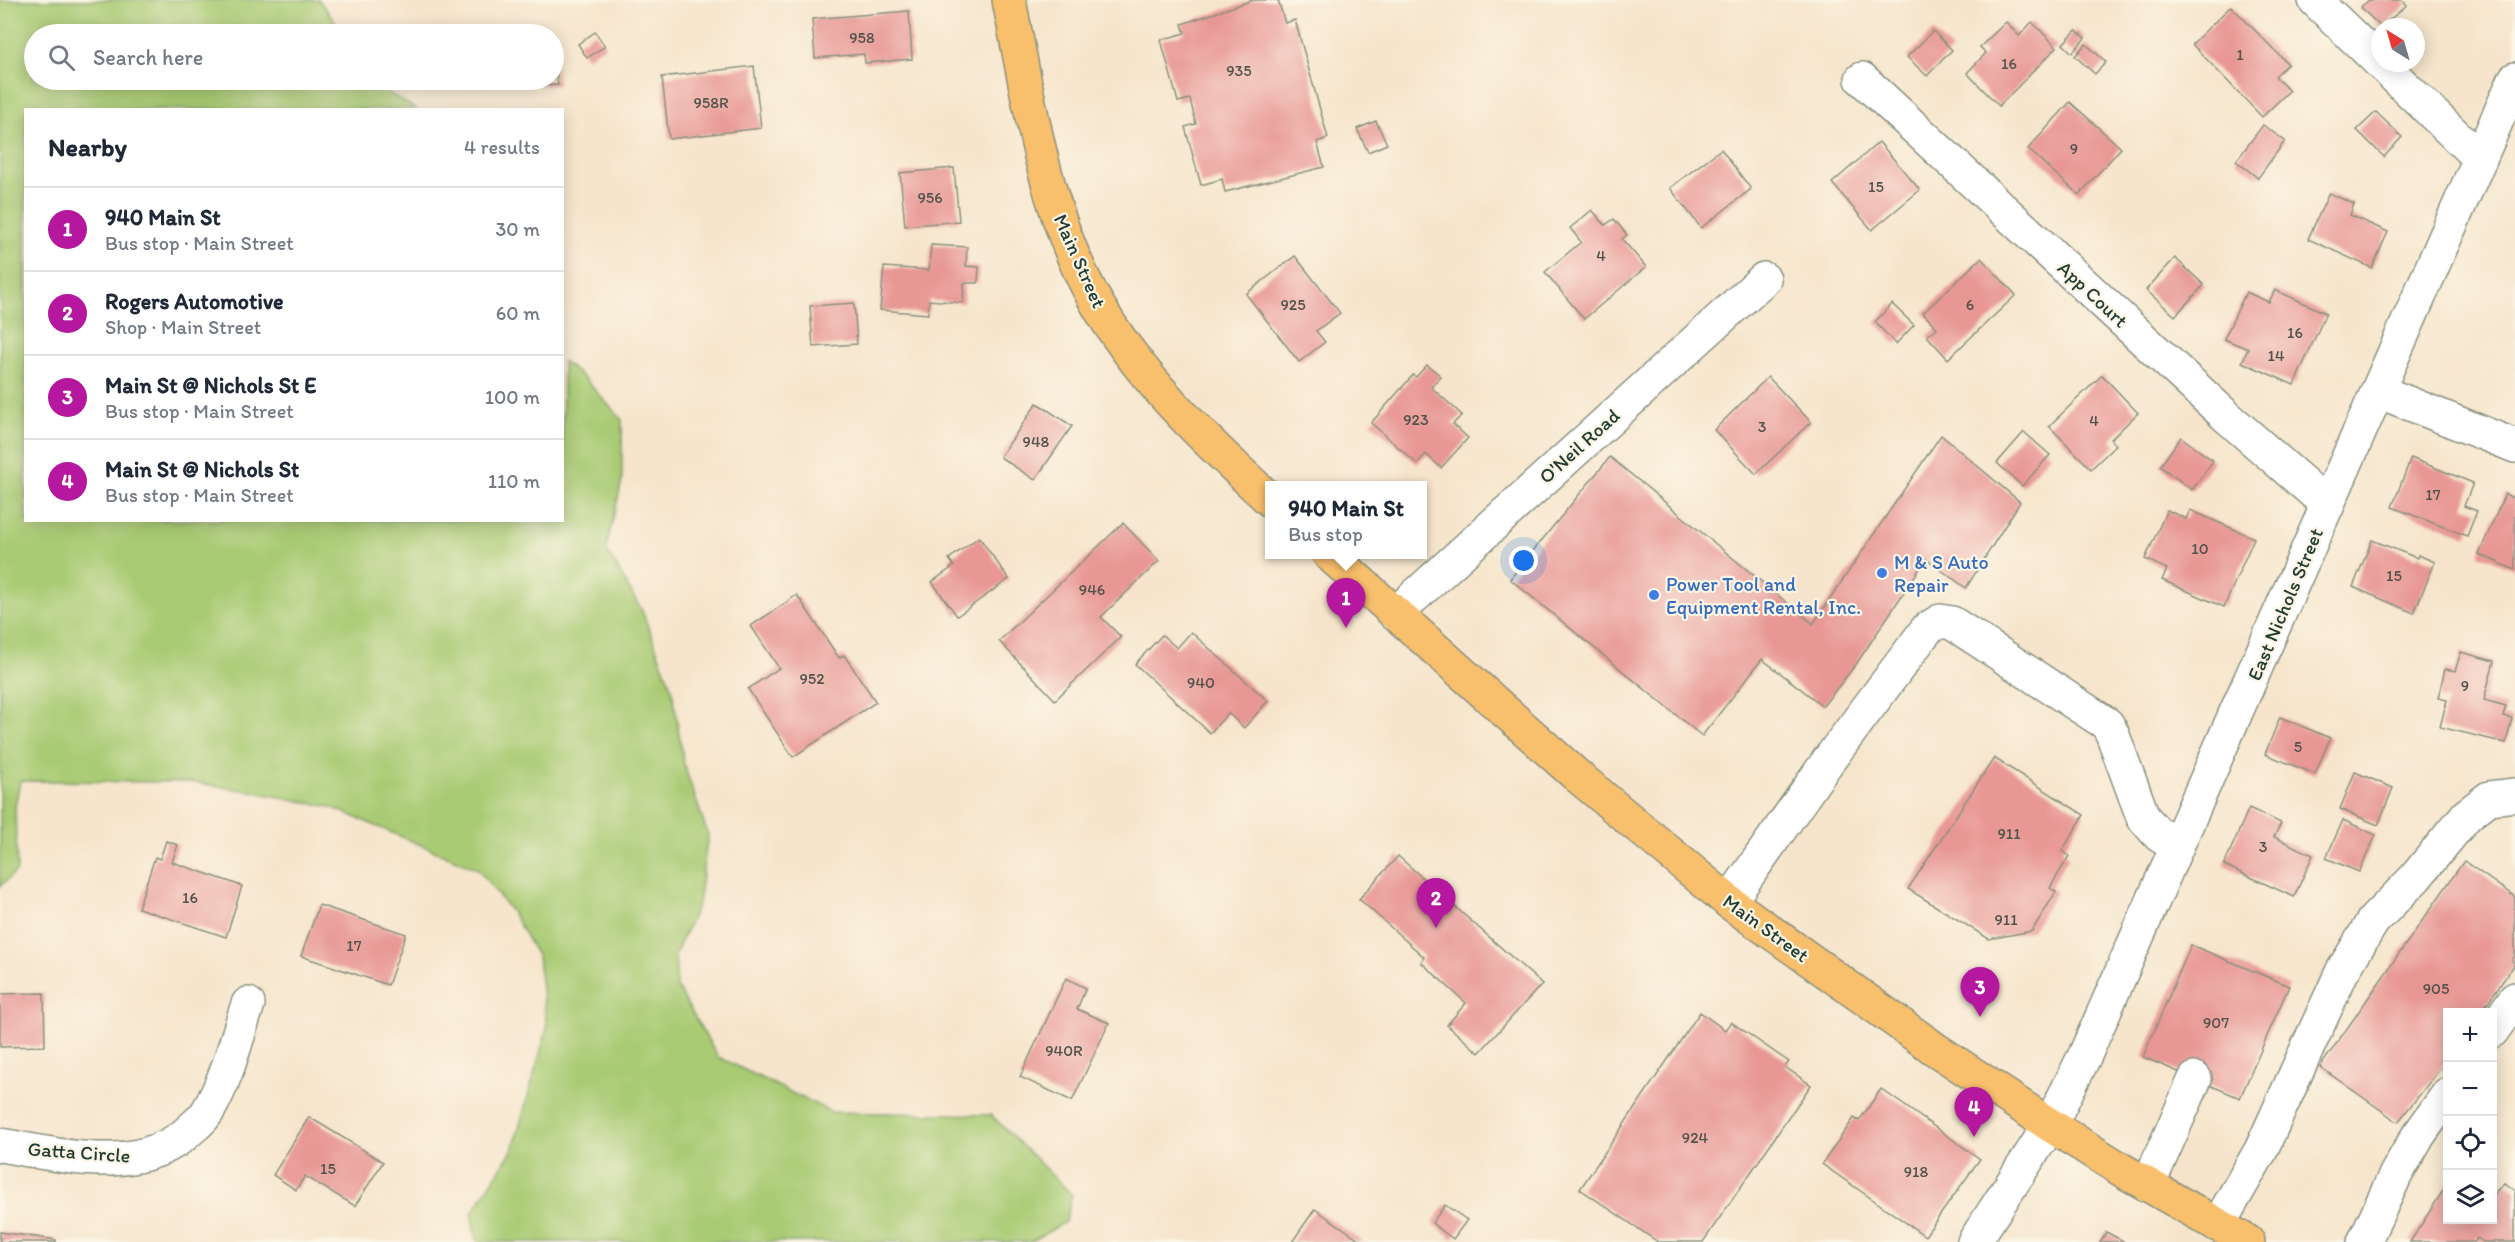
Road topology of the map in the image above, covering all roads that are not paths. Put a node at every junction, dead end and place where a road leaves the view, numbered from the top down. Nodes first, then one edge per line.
1 (1009, 0) edge
2 (2315, 0) edge
3 (1862, 79) dead end
4 (2515, 79) edge
5 (2480, 159) junction
6 (1764, 279) dead end
7 (2378, 391) junction
8 (2515, 446) edge
9 (1265, 496) edge
10 (2328, 505) junction
11 (1333, 559) edge
12 (1395, 614) junction
13 (2515, 795) edge
14 (2177, 846) junction
15 (1729, 902) junction
16 (2515, 999) edge
17 (248, 1004) dead end
18 (2497, 1025) edge
19 (2195, 1079) dead end
20 (2443, 1102) edge
21 (2050, 1125) junction
22 (0, 1145) edge
23 (2148, 1185) junction
24 (2218, 1224) junction
25 (1974, 1242) edge
26 (2248, 1242) edge
27 (2364, 1242) edge

1 - 9 main road, Main Street
2 - 5 street
3 - 10 street, App Court
4 - 5 street, East Nichols Street
5 - 7 street, East Nichols Street
6 - 12 street, O'Neil Road
7 - 8 street
7 - 10 street, East Nichols Street
10 - 14 street, East Nichols Street
11 - 12 main road, Main Street
12 - 15 main road, Main Street
13 - 24 street
14 - 15 street
14 - 21 street, East Nichols Street
15 - 21 main road, Main Street
16 - 18 street
17 - 22 street, Gatta Circle
19 - 23 street
20 - 27 street
21 - 23 main road, Main Street
21 - 25 street, East Nichols Street
23 - 24 main road, Main Street
24 - 26 main road, Main Street

